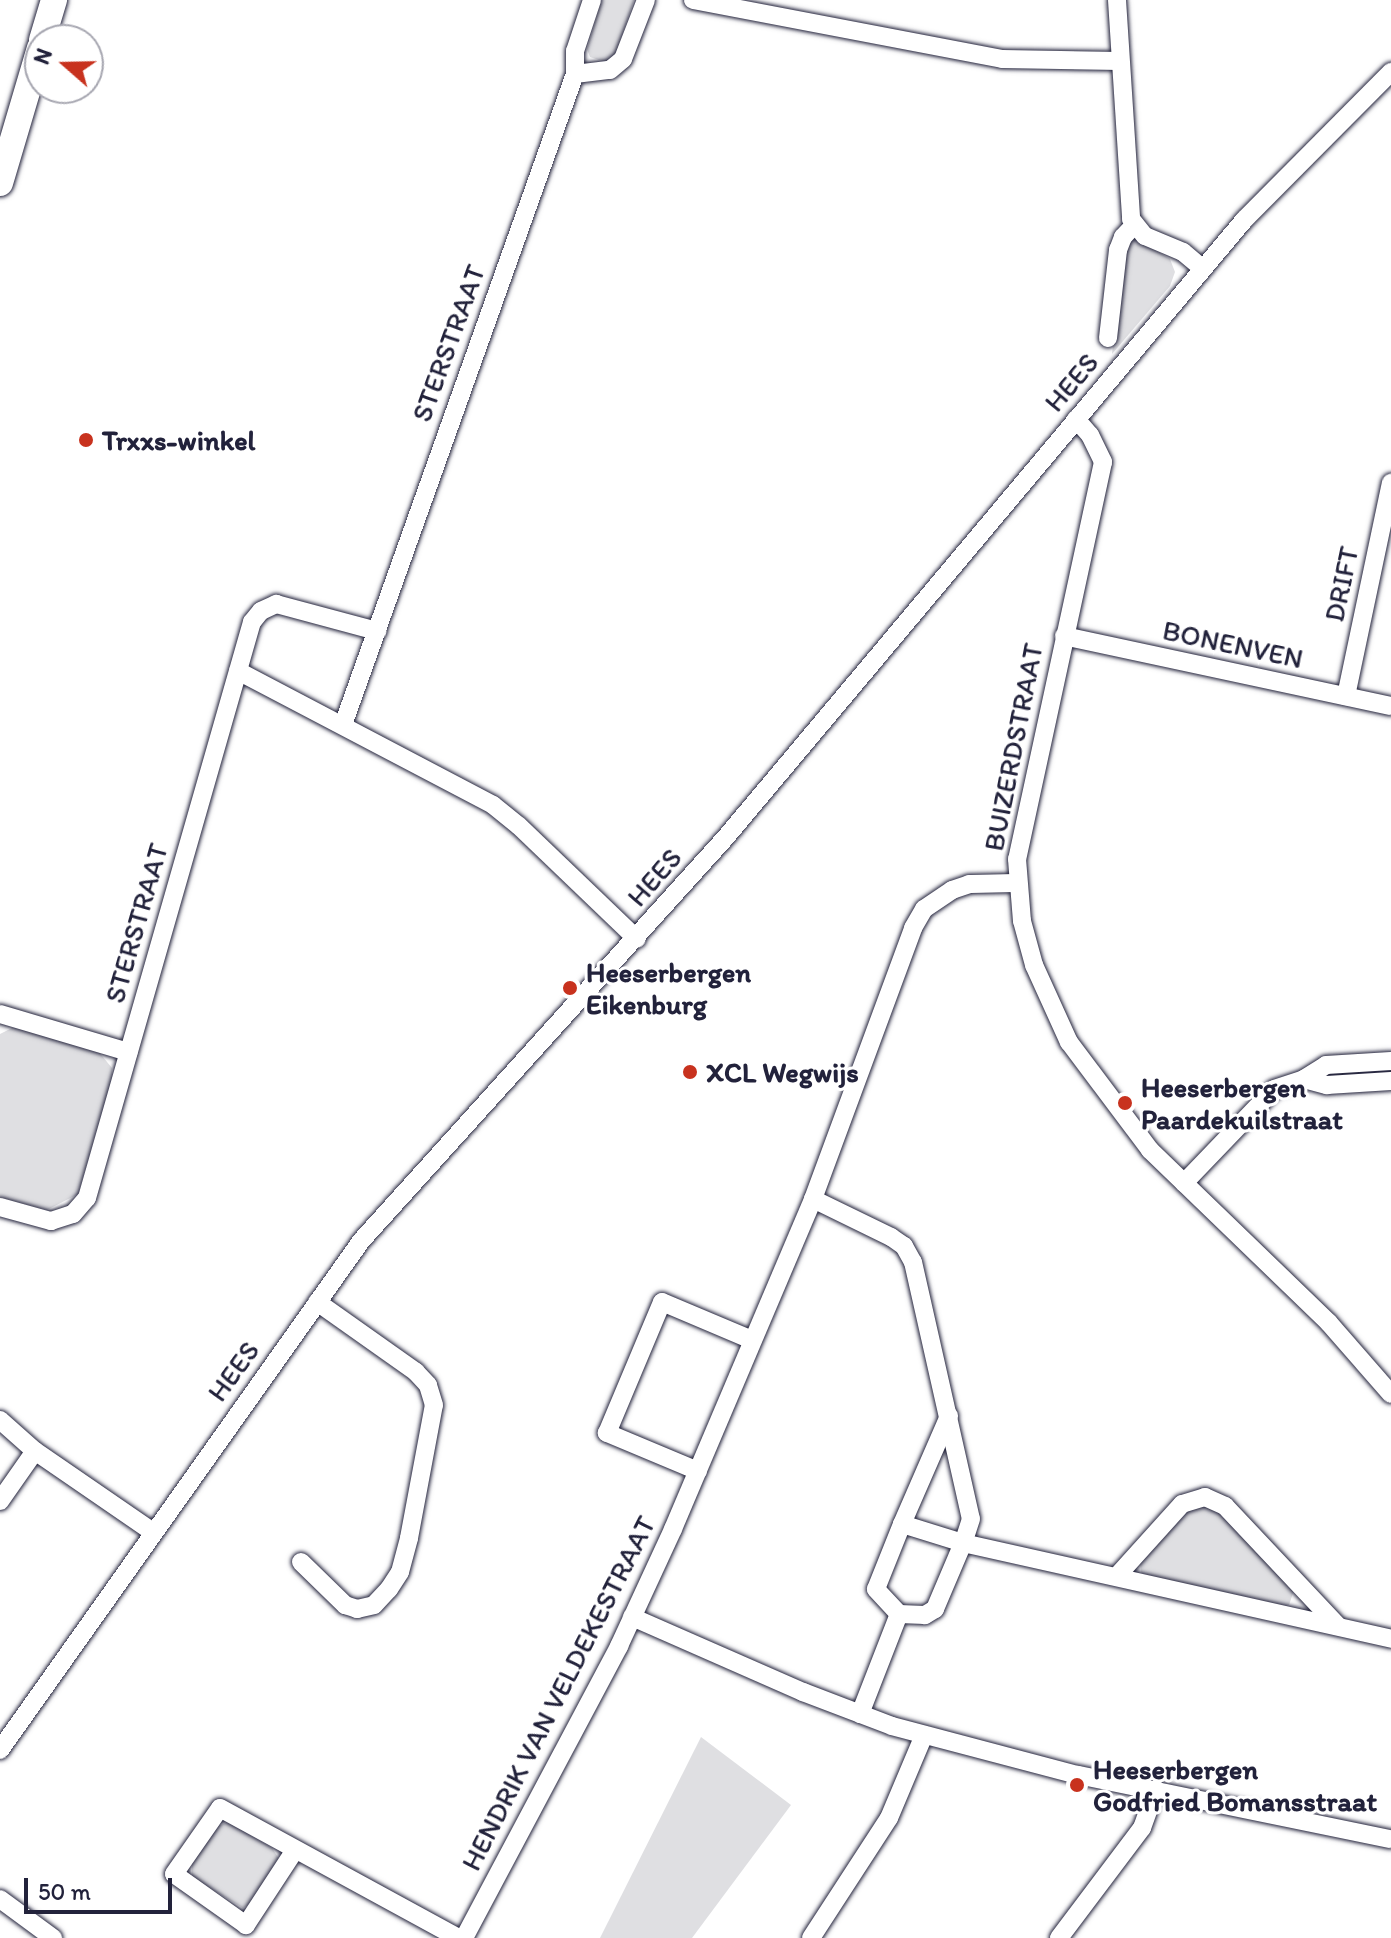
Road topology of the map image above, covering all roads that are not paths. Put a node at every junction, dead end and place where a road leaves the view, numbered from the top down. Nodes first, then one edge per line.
1 (54, 0) edge
2 (592, 0) edge
3 (646, 0) edge
4 (693, 0) edge
5 (1117, 0) edge
6 (47, 24) edge
7 (1120, 61) junction
8 (1391, 72) edge
9 (575, 74) junction
10 (24, 102) edge
11 (0, 183) edge
12 (1134, 225) junction
13 (1202, 268) junction
14 (1108, 338) dead end
15 (1076, 419) junction
16 (1391, 483) edge
17 (377, 631) junction
18 (1064, 636) junction
19 (238, 671) junction
20 (1346, 696) junction
21 (1391, 706) edge
22 (343, 725) junction
23 (1017, 883) junction
24 (637, 939) junction
25 (0, 1014) edge
26 (128, 1052) junction
27 (1391, 1061) edge
28 (1304, 1079) junction
29 (1391, 1081) edge
30 (1184, 1183) junction
31 (813, 1199) junction
32 (0, 1207) edge
33 (317, 1302) junction
34 (752, 1340) junction
35 (1391, 1394) edge
36 (949, 1416) junction
37 (0, 1420) edge
38 (35, 1451) junction
39 (698, 1471) junction
40 (0, 1501) edge
41 (902, 1524) junction
42 (153, 1532) junction
43 (963, 1543) junction
44 (301, 1562) dead end
45 (1117, 1576) junction
46 (899, 1614) junction
47 (632, 1617) junction
48 (1338, 1626) junction
49 (1391, 1639) edge
50 (860, 1714) junction
51 (924, 1735) junction
52 (0, 1750) edge
53 (1156, 1789) junction
54 (1391, 1839) edge
55 (295, 1850) junction
56 (0, 1899) edge
57 (53, 1938) edge
58 (461, 1938) edge
59 (811, 1938) edge
60 (1059, 1938) edge

1 - 6 main road
2 - 9 street, STERSTRAAT
3 - 9 street
4 - 7 street
5 - 7 street
7 - 12 street
8 - 13 street, HEES
9 - 17 street, STERSTRAAT
10 - 11 main road
12 - 13 street
12 - 14 street
13 - 15 street, HEES
15 - 18 street, BUIZERDSTRAAT
15 - 24 street, HEES
16 - 20 street, DRIFT
17 - 19 street, STERSTRAAT
17 - 22 street, STERSTRAAT
18 - 20 street, BONENVEN
18 - 23 street, BUIZERDSTRAAT
19 - 22 street
19 - 26 street, STERSTRAAT
20 - 21 street, BONENVEN
22 - 24 street
23 - 30 street, BUIZERDSTRAAT
23 - 31 street, HENDRIK VAN VELDEKESTRAAT
24 - 33 street, HEES
25 - 26 street
26 - 32 street, STERSTRAAT
27 - 28 street
28 - 29 street
28 - 30 street
30 - 35 street, BUIZERDSTRAAT
31 - 34 street, HENDRIK VAN VELDEKESTRAAT
31 - 36 street
33 - 42 street, HEES
33 - 44 street
34 - 39 street, HENDRIK VAN VELDEKESTRAAT
34 - 39 street
36 - 41 street
36 - 43 street
37 - 38 street
38 - 40 street
38 - 42 street
39 - 47 street, HENDRIK VAN VELDEKESTRAAT
41 - 43 street
41 - 46 street
42 - 52 street, HEES
43 - 45 street
43 - 46 street
45 - 48 street
45 - 48 street
46 - 50 street
47 - 50 street
47 - 58 street, HENDRIK VAN VELDEKESTRAAT
48 - 49 street
50 - 51 street
51 - 53 street
51 - 59 street
53 - 54 street
53 - 60 street
55 - 55 street
55 - 58 street
56 - 57 street

